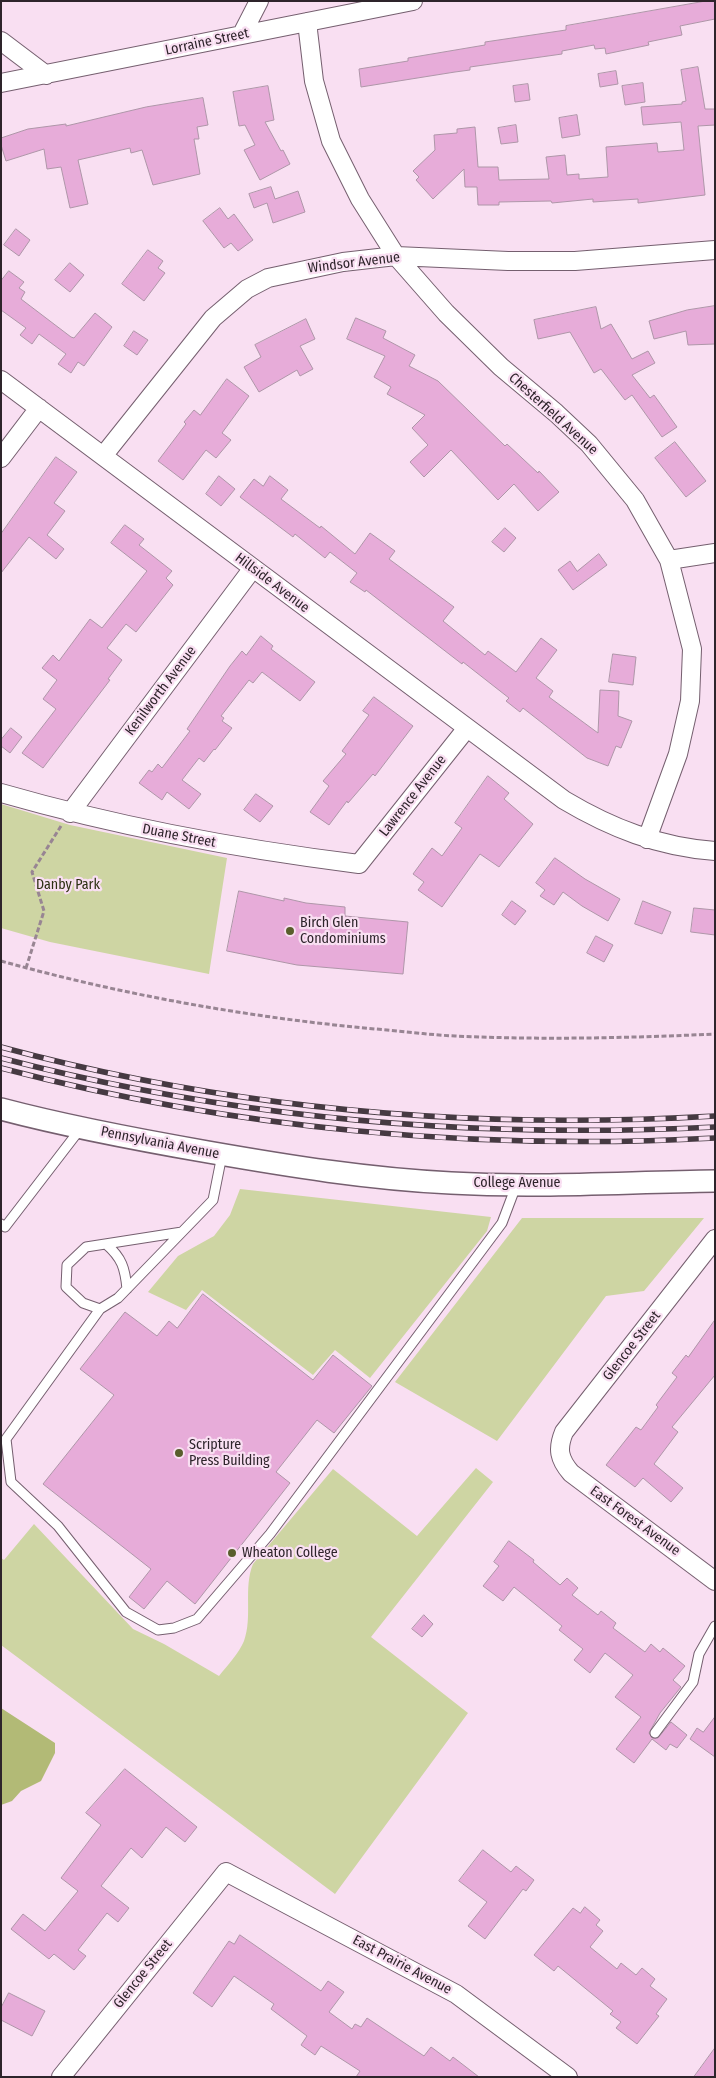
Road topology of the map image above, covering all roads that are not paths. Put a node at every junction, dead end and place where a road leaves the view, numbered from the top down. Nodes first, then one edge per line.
1 (259, 1) edge
2 (413, 1) edge
3 (307, 22) junction
4 (242, 34) junction
5 (1, 41) edge
6 (46, 74) junction
7 (1, 83) edge
8 (715, 250) edge
9 (396, 256) junction
10 (1, 380) edge
11 (39, 408) junction
12 (102, 456) junction
13 (1, 458) edge
14 (715, 553) edge
15 (669, 560) junction
16 (253, 568) junction
17 (467, 728) junction
18 (1, 793) edge
19 (70, 813) junction
20 (647, 839) junction
21 (715, 851) edge
22 (360, 864) joint
23 (1, 1109) edge
24 (81, 1128) junction
25 (222, 1154) junction
26 (321, 1171) joint
27 (715, 1181) edge
28 (516, 1186) junction
29 (1, 1224) edge
30 (182, 1232) junction
31 (715, 1239) edge
32 (106, 1244) junction
33 (127, 1289) junction
34 (100, 1309) junction
35 (560, 1457) joint
36 (715, 1581) edge
37 (715, 1626) edge
38 (654, 1733) dead end
39 (226, 1872) joint
40 (61, 2077) edge
41 (568, 2077) edge

1 - 4 street
2 - 3 street, Lorraine Street
3 - 4 street, Lorraine Street
3 - 9 street, Chesterfield Avenue
4 - 6 street, Lorraine Street
5 - 6 street
6 - 7 street, Lorraine Street
8 - 9 street, Windsor Avenue
9 - 12 street, Windsor Avenue
9 - 15 street, Chesterfield Avenue
10 - 11 street, Hillside Avenue
11 - 12 street, Hillside Avenue
11 - 13 street
12 - 16 street, Hillside Avenue
14 - 15 street
15 - 20 street, Chesterfield Avenue
16 - 17 street, Hillside Avenue
16 - 19 street, Kenilworth Avenue
17 - 20 street, Hillside Avenue
17 - 22 street, Lawrence Avenue
18 - 19 street, Duane Street
19 - 22 street, Duane Street
20 - 21 street, Hillside Avenue
23 - 24 street, Pennsylvania Avenue
24 - 25 street, Pennsylvania Avenue
24 - 29 lane
25 - 26 street, Pennsylvania Avenue
25 - 30 lane
26 - 28 street, College Avenue
27 - 28 street, College Avenue
28 - 34 lane
30 - 32 lane
30 - 33 lane
31 - 35 street, Glencoe Street
32 - 33 lane
32 - 34 lane
33 - 34 lane
35 - 36 street, East Forest Avenue
37 - 38 lane
39 - 40 street, Glencoe Street
39 - 41 street, East Prairie Avenue

